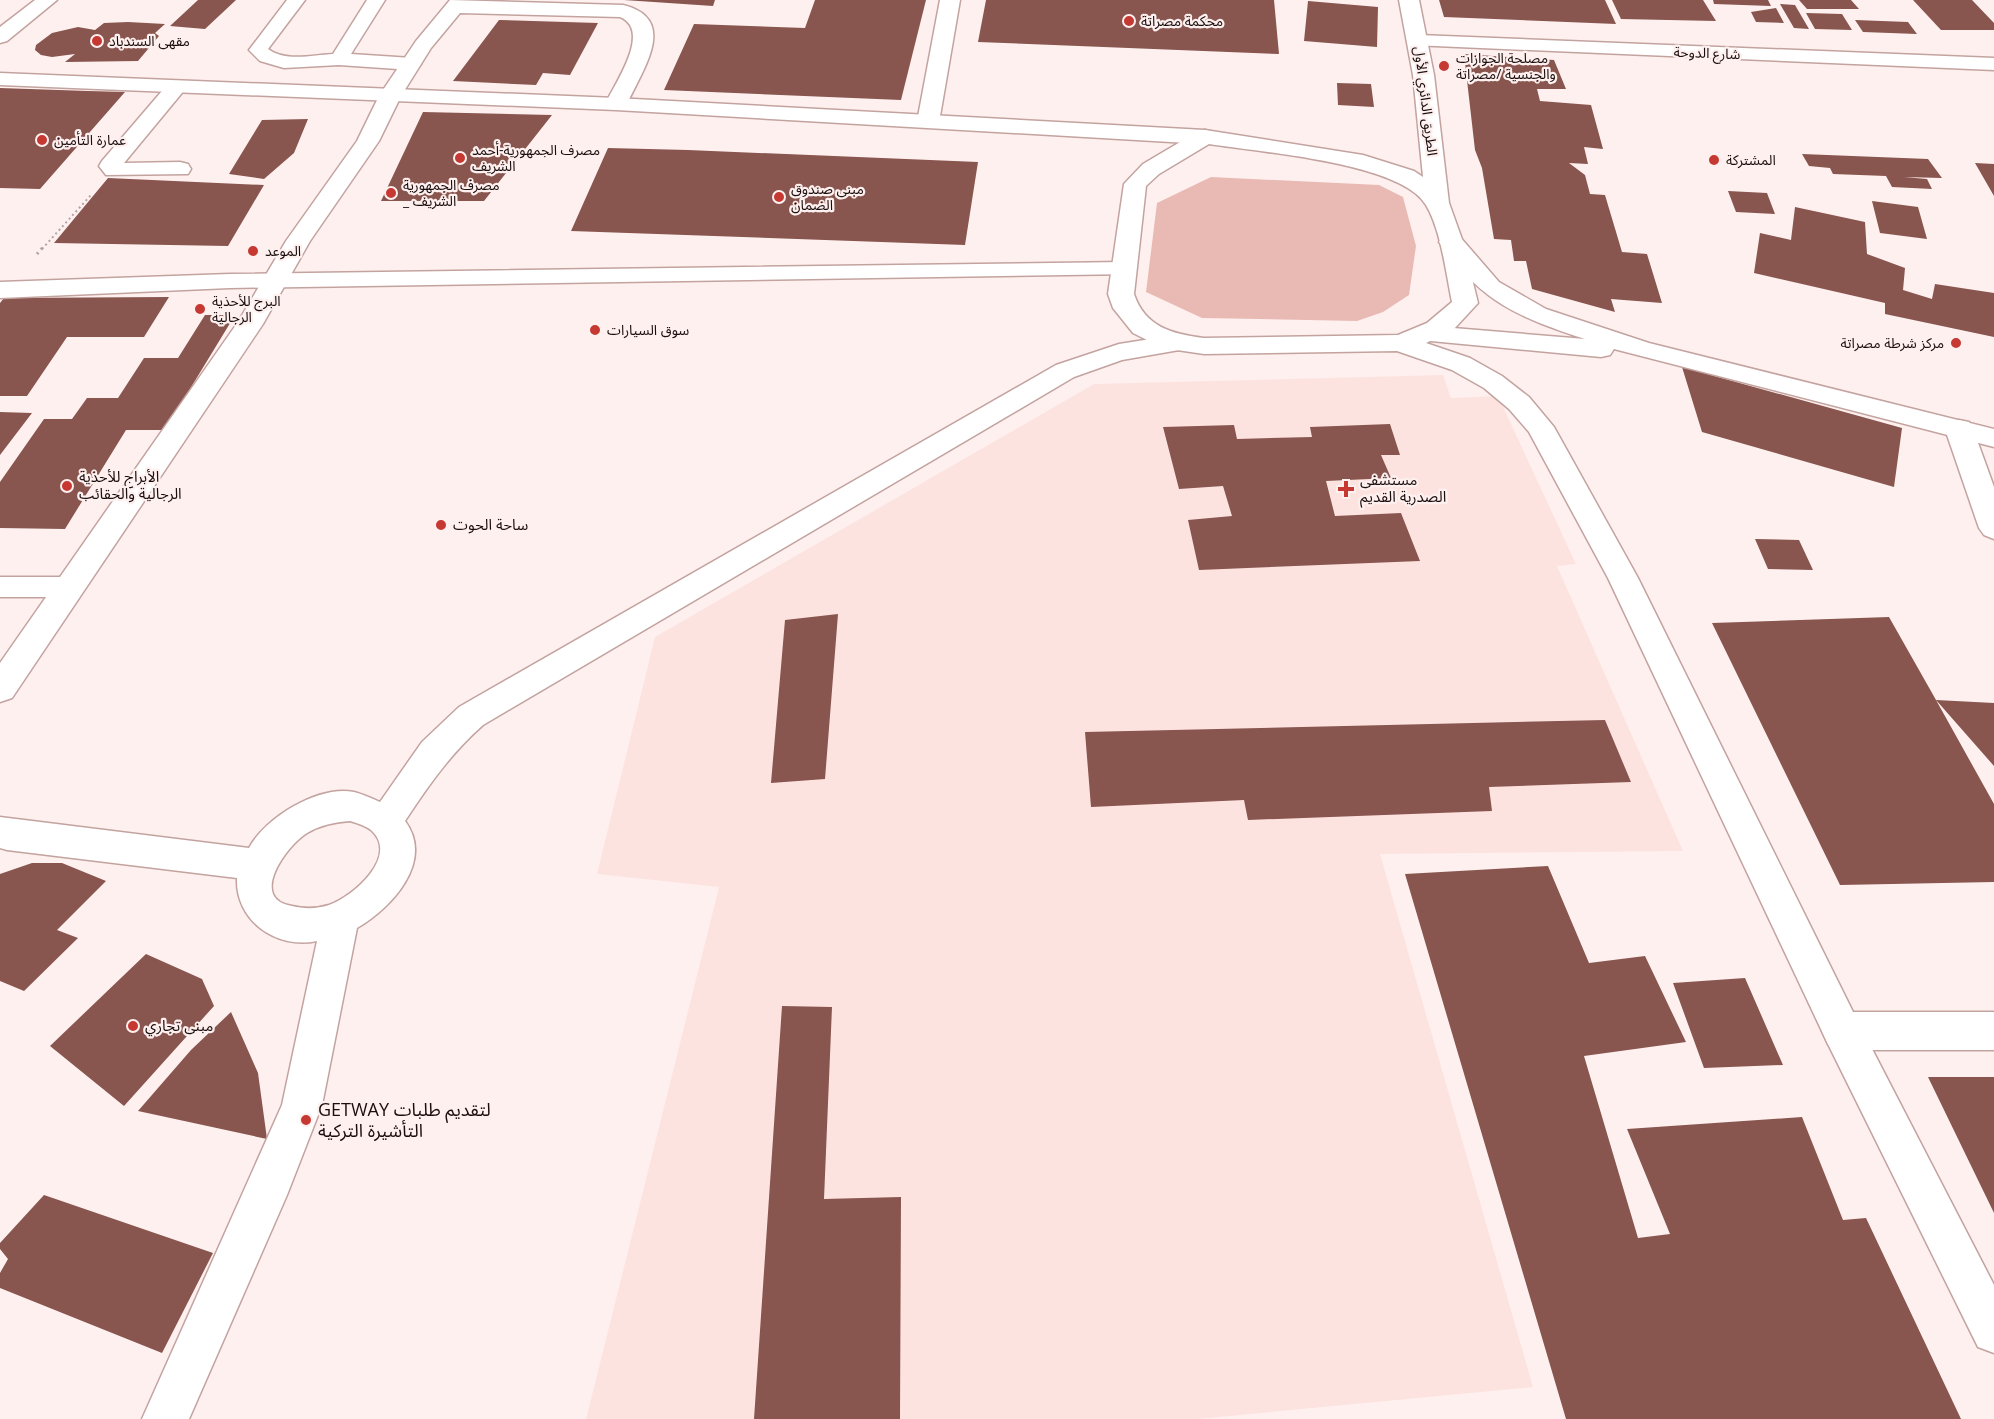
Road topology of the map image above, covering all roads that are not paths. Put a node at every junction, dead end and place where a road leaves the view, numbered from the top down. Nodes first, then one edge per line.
1 (47, 0) edge
2 (296, 0) edge
3 (376, 0) edge
4 (950, 0) edge
5 (1409, 0) edge
6 (458, 3) edge
7 (0, 38) edge
8 (1419, 41) junction
9 (339, 59) junction
10 (412, 64) junction
11 (1994, 64) edge
12 (0, 79) edge
13 (175, 88) junction
14 (390, 96) junction
15 (616, 104) junction
16 (928, 122) junction
17 (1205, 137) junction
18 (180, 169) dead end
19 (1437, 203) junction
20 (1451, 242) junction
21 (1124, 269) junction
22 (276, 280) junction
23 (2, 290) edge
24 (1414, 339) junction
25 (1176, 343) junction
26 (1641, 349) junction
27 (1959, 429) junction
28 (1994, 438) edge
29 (1994, 528) edge
30 (0, 587) edge
31 (71, 587) junction
32 (0, 689) edge
33 (387, 820) junction
34 (0, 832) edge
35 (257, 865) junction
36 (340, 918) junction
37 (1842, 1031) junction
38 (1994, 1032) edge
39 (1994, 1331) edge
40 (165, 1419) edge

1 - 7 main road
2 - 9 lane
3 - 9 lane
4 - 16 main road
5 - 8 main road, الطريق الدائري الأول
6 - 10 main road
6 - 15 main road
8 - 11 main road, شارع الدوحة
8 - 19 main road, الطريق الدائري الأول
9 - 10 lane
10 - 14 main road
12 - 13 main road
13 - 14 main road
13 - 18 main road
14 - 15 main road
14 - 22 main road
15 - 16 main road
16 - 17 main road
17 - 19 main road
17 - 21 main road
19 - 20 main road
20 - 24 main road
20 - 26 main road
21 - 22 main road
21 - 25 main road
22 - 23 main road
22 - 31 main road
24 - 25 main road
24 - 26 main road
24 - 37 main road
25 - 33 main road
26 - 27 main road
27 - 28 main road
27 - 29 main road
30 - 31 lane
31 - 32 main road
33 - 35 main road
33 - 36 main road
34 - 35 main road
35 - 36 main road
36 - 40 main road
37 - 38 main road
37 - 39 main road

